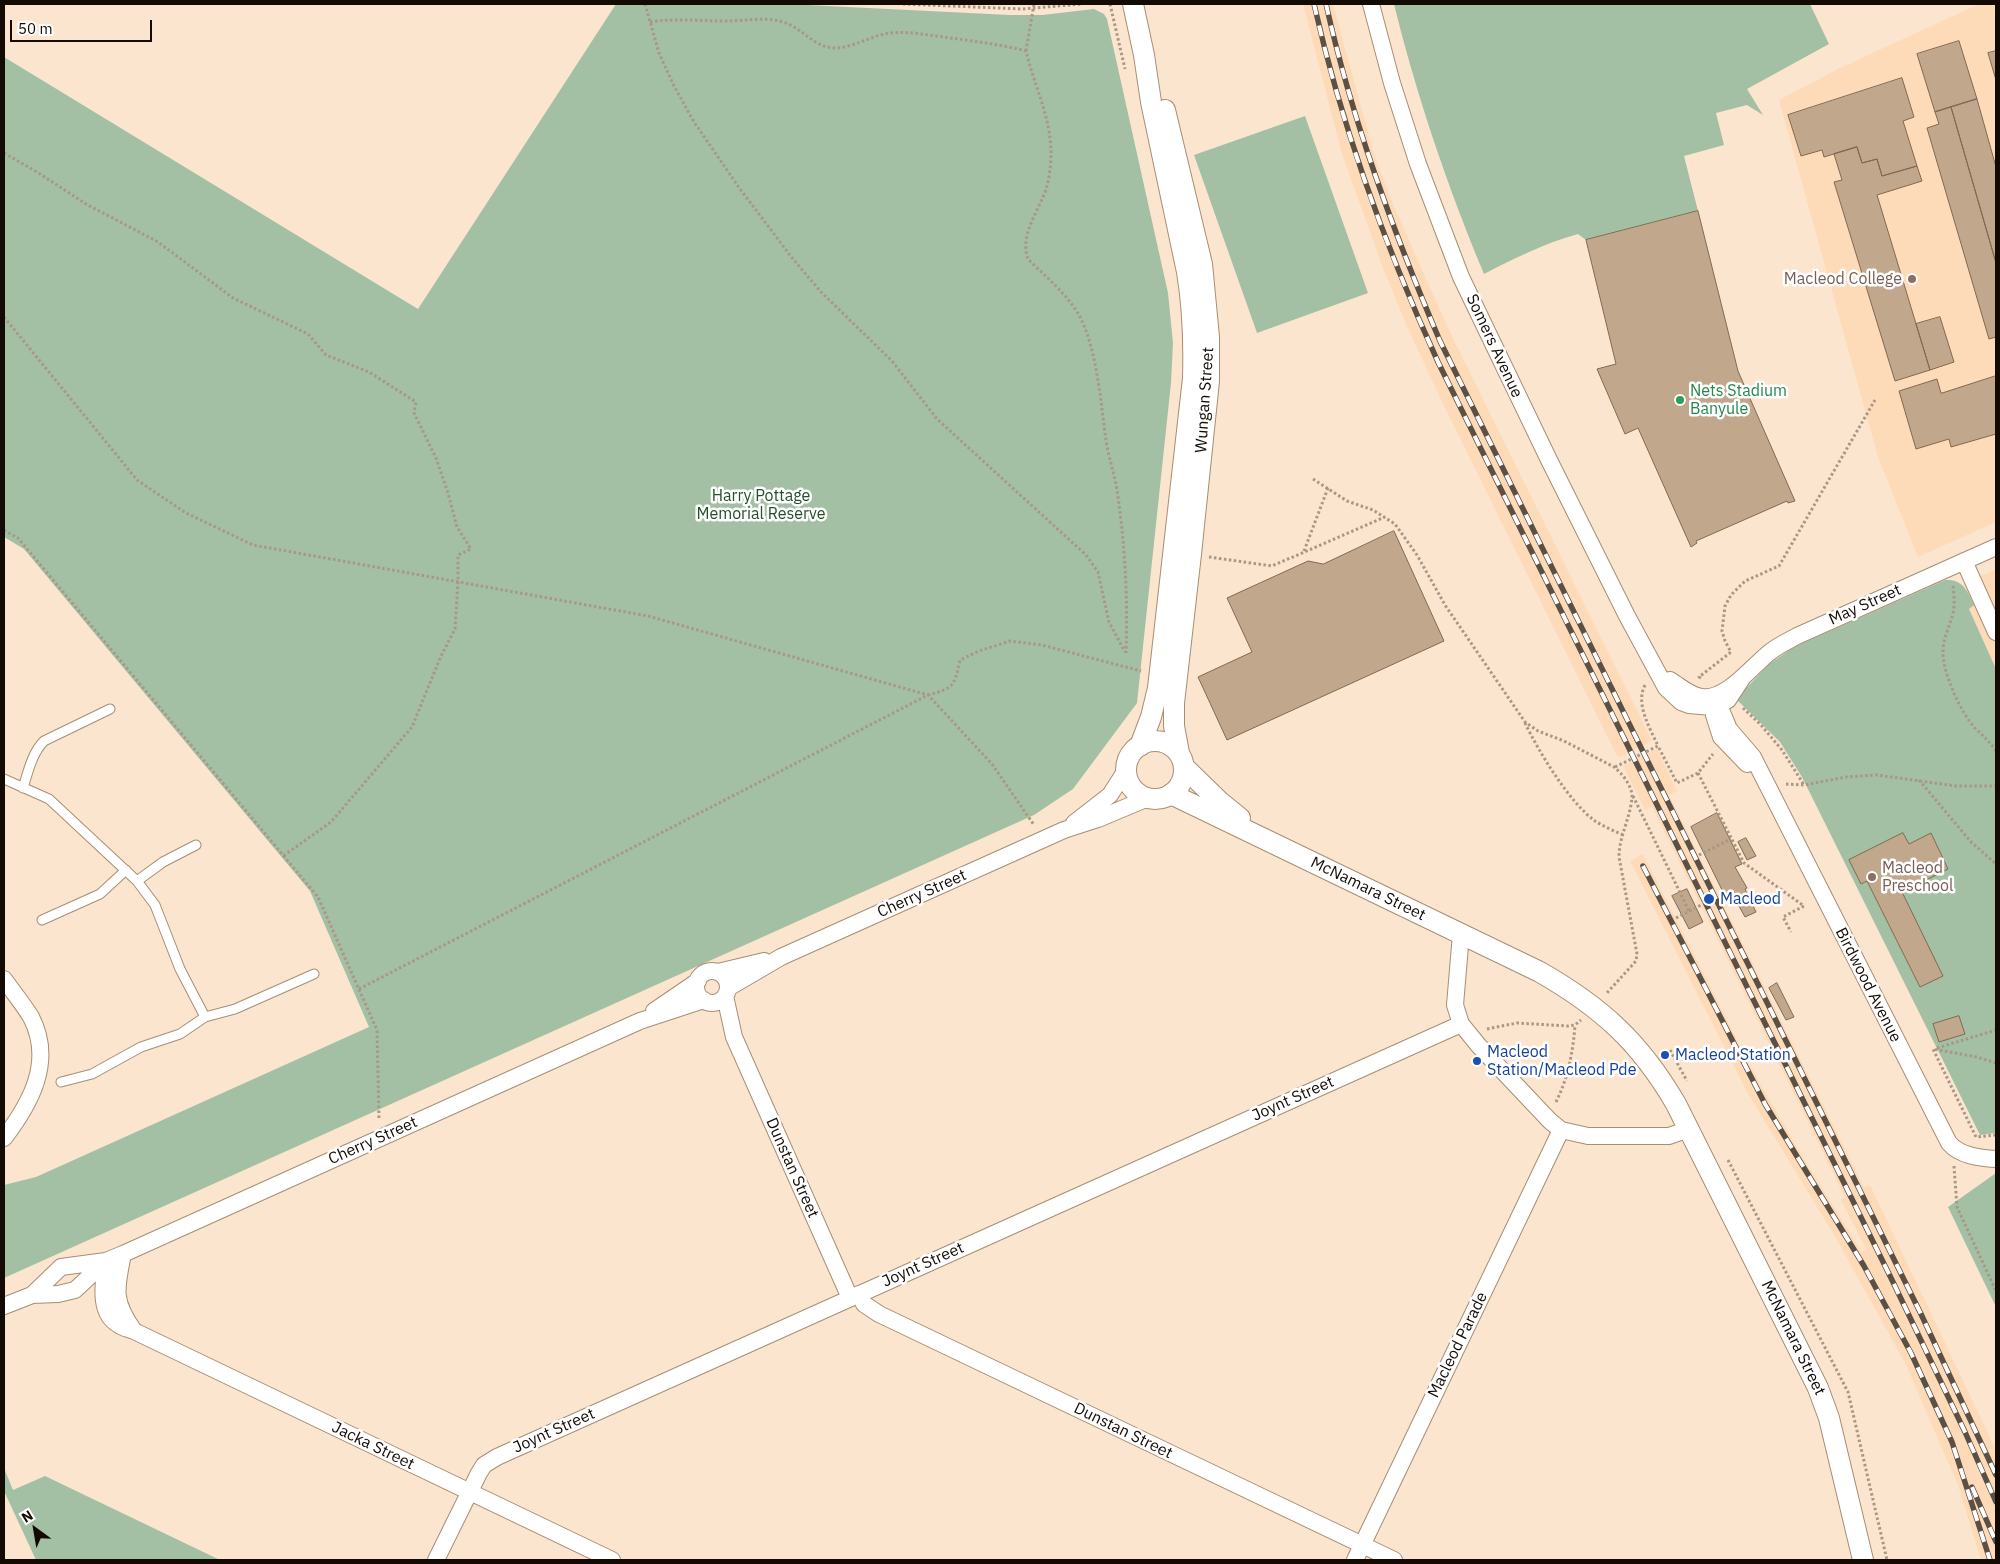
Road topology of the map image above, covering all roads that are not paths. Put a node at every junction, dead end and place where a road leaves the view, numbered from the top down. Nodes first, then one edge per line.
1 (1133, 4) edge
2 (1372, 4) edge
3 (1144, 54) junction
4 (1996, 547) edge
5 (1964, 561) junction
6 (1996, 632) edge
7 (1720, 699) junction
8 (110, 709) dead end
9 (1140, 746) junction
10 (1181, 760) junction
11 (1126, 770) junction
12 (4, 779) edge
13 (1765, 781) junction
14 (22, 788) junction
15 (1171, 794) junction
16 (1148, 798) junction
17 (1064, 830) junction
18 (1274, 844) junction
19 (196, 845) dead end
20 (126, 870) junction
21 (137, 881) junction
22 (42, 920) dead end
23 (1461, 934) junction
24 (780, 957) junction
25 (718, 972) junction
26 (314, 974) dead end
27 (4, 980) edge
28 (698, 981) junction
29 (727, 992) junction
30 (706, 1001) junction
31 (205, 1017) junction
32 (640, 1021) junction
33 (1466, 1030) junction
34 (734, 1037) junction
35 (60, 1082) dead end
36 (1689, 1129) junction
37 (1561, 1130) junction
38 (4, 1138) edge
39 (1996, 1158) edge
40 (123, 1254) junction
41 (106, 1261) junction
42 (32, 1295) junction
43 (855, 1296) junction
44 (4, 1306) edge
45 (134, 1331) junction
46 (469, 1492) junction
47 (1362, 1545) junction
48 (436, 1560) edge
49 (612, 1560) edge
50 (1355, 1560) edge
51 (1394, 1560) edge
52 (1864, 1560) edge

1 - 3 street, Wungan Street
2 - 7 street, Somers Avenue
3 - 9 street, Wungan Street
3 - 10 street, Wungan Street
4 - 5 street, May Street
5 - 6 street
5 - 7 street, May Street
7 - 13 street, Birdwood Avenue
7 - 13 street, Birdwood Avenue
8 - 14 lane
9 - 10 street
9 - 11 street
10 - 15 street
10 - 18 street, McNamara Street
11 - 16 street
11 - 17 street, Cherry Street
12 - 14 lane
13 - 39 street, Birdwood Avenue
14 - 20 lane
15 - 16 street
15 - 18 street, McNamara Street
16 - 17 street, Cherry Street
17 - 24 street, Cherry Street
18 - 23 street, McNamara Street
19 - 21 lane
20 - 21 lane
20 - 22 lane
21 - 31 lane
23 - 33 street
23 - 36 street, McNamara Street
24 - 25 street, Cherry Street
24 - 29 street, Cherry Street
25 - 28 street
25 - 29 street
26 - 31 lane
27 - 38 street
28 - 30 street
28 - 32 street, Cherry Street
29 - 30 street
29 - 34 street, Dunstan Street
30 - 32 street, Cherry Street
30 - 34 street, Dunstan Street
31 - 35 lane
32 - 40 street, Cherry Street
33 - 37 street
33 - 43 street, Joynt Street
34 - 43 street, Dunstan Street
36 - 37 street
36 - 52 street, McNamara Street
37 - 47 street, Macleod Parade
40 - 41 street, Cherry Street
40 - 45 street
41 - 42 street, Cherry Street
41 - 42 street, Cherry Street
41 - 45 street, Jacka Street
42 - 44 street, Cherry Street
43 - 46 street, Joynt Street
43 - 47 street, Dunstan Street
45 - 46 street, Jacka Street
46 - 48 street, Joynt Street
46 - 49 street, Jacka Street
47 - 50 street, Macleod Parade
47 - 51 street, Dunstan Street

